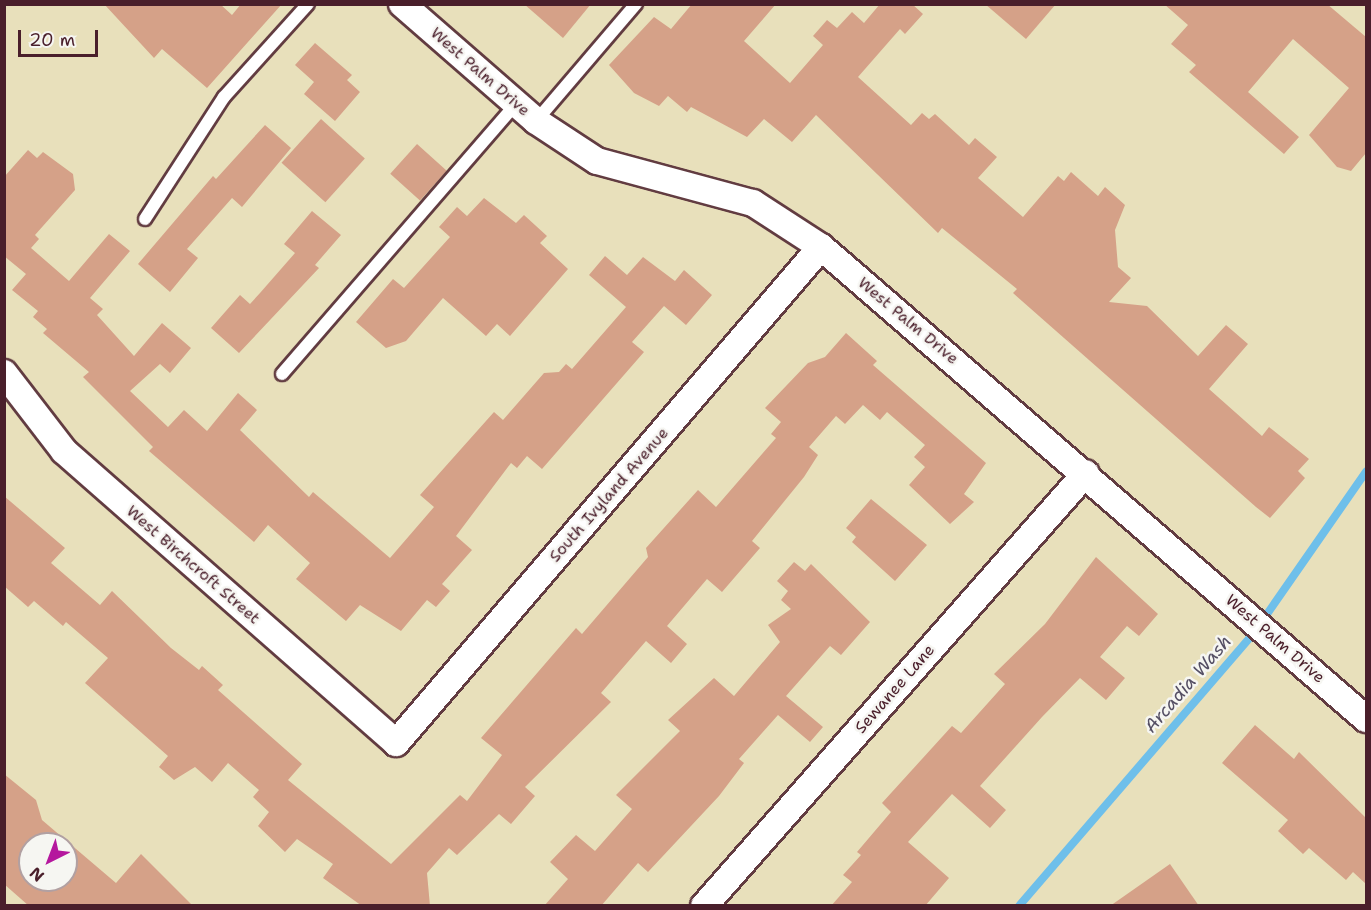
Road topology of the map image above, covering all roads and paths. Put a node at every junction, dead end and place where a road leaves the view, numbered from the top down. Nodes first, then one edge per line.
1 (308, 4) edge
2 (402, 4) edge
3 (636, 4) edge
4 (516, 104) junction
5 (536, 121) junction
6 (145, 219) dead end
7 (821, 247) junction
8 (4, 373) edge
9 (282, 374) dead end
10 (1086, 473) junction
11 (1366, 719) edge
12 (396, 743) joint
13 (704, 906) edge

1 - 6 lane
2 - 4 street, West Palm Drive
3 - 5 lane
4 - 5 street, West Palm Drive
4 - 9 lane
5 - 7 street, West Palm Drive
7 - 10 street, West Palm Drive
7 - 12 street, South Ivyland Avenue
8 - 12 street, West Birchcroft Street
10 - 11 street, West Palm Drive
10 - 13 street, Sewanee Lane

